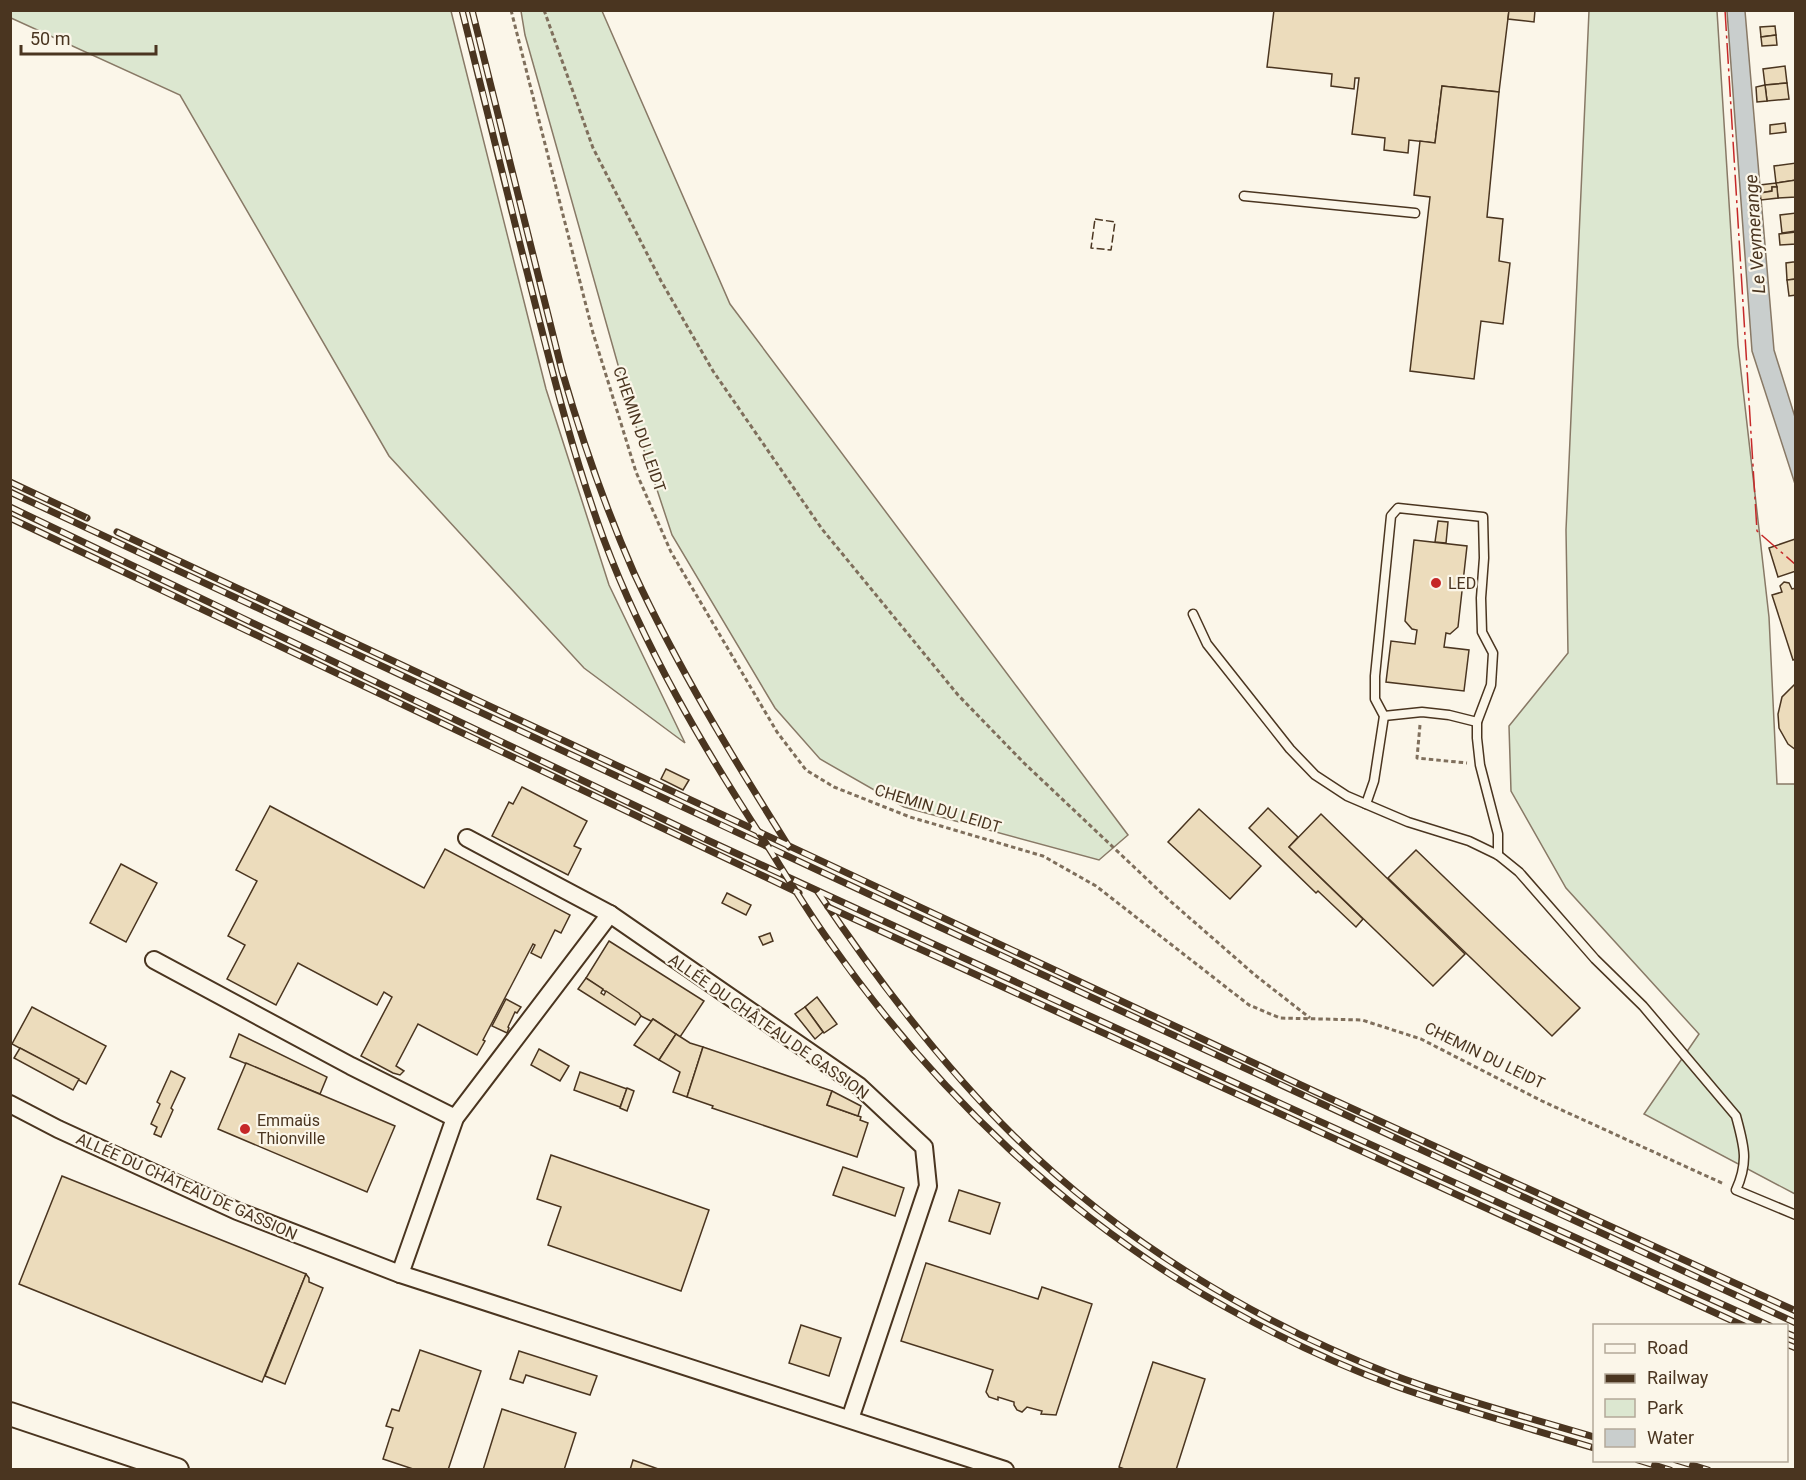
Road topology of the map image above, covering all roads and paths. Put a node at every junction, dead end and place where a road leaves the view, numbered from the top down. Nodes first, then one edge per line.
1 (512, 10) edge
2 (544, 10) edge
3 (1244, 196) dead end
4 (1415, 213) dead end
5 (1193, 614) dead end
6 (1422, 712) junction
7 (1384, 716) junction
8 (1478, 722) junction
9 (1480, 765) junction
10 (1366, 804) junction
11 (467, 838) dead end
12 (1498, 855) junction
13 (610, 914) junction
14 (154, 960) dead end
15 (1311, 1018) junction
16 (10, 1104) edge
17 (455, 1118) junction
18 (1736, 1190) junction
19 (1796, 1215) edge
20 (400, 1274) junction
21 (10, 1414) edge
22 (850, 1419) junction
23 (177, 1470) edge
24 (1005, 1470) edge

1 - 15 path, CHEMIN DU LEIDT
2 - 15 path
3 - 4 lane
5 - 10 lane
6 - 7 lane
6 - 8 lane
6 - 9 path
7 - 8 lane
7 - 10 lane
8 - 9 lane
9 - 12 lane
10 - 12 lane
11 - 13 street, ALLÉE DU CHÂTEAU DE GASSION
12 - 18 lane
13 - 17 street
13 - 22 street, ALLÉE DU CHÂTEAU DE GASSION
14 - 17 street
15 - 18 path, CHEMIN DU LEIDT
16 - 20 street, ALLÉE DU CHÂTEAU DE GASSION
17 - 20 street
18 - 19 lane
20 - 22 street, ALLÉE DU CHÂTEAU DE GASSION
21 - 23 main road
22 - 24 street, ALLÉE DU CHÂTEAU DE GASSION

